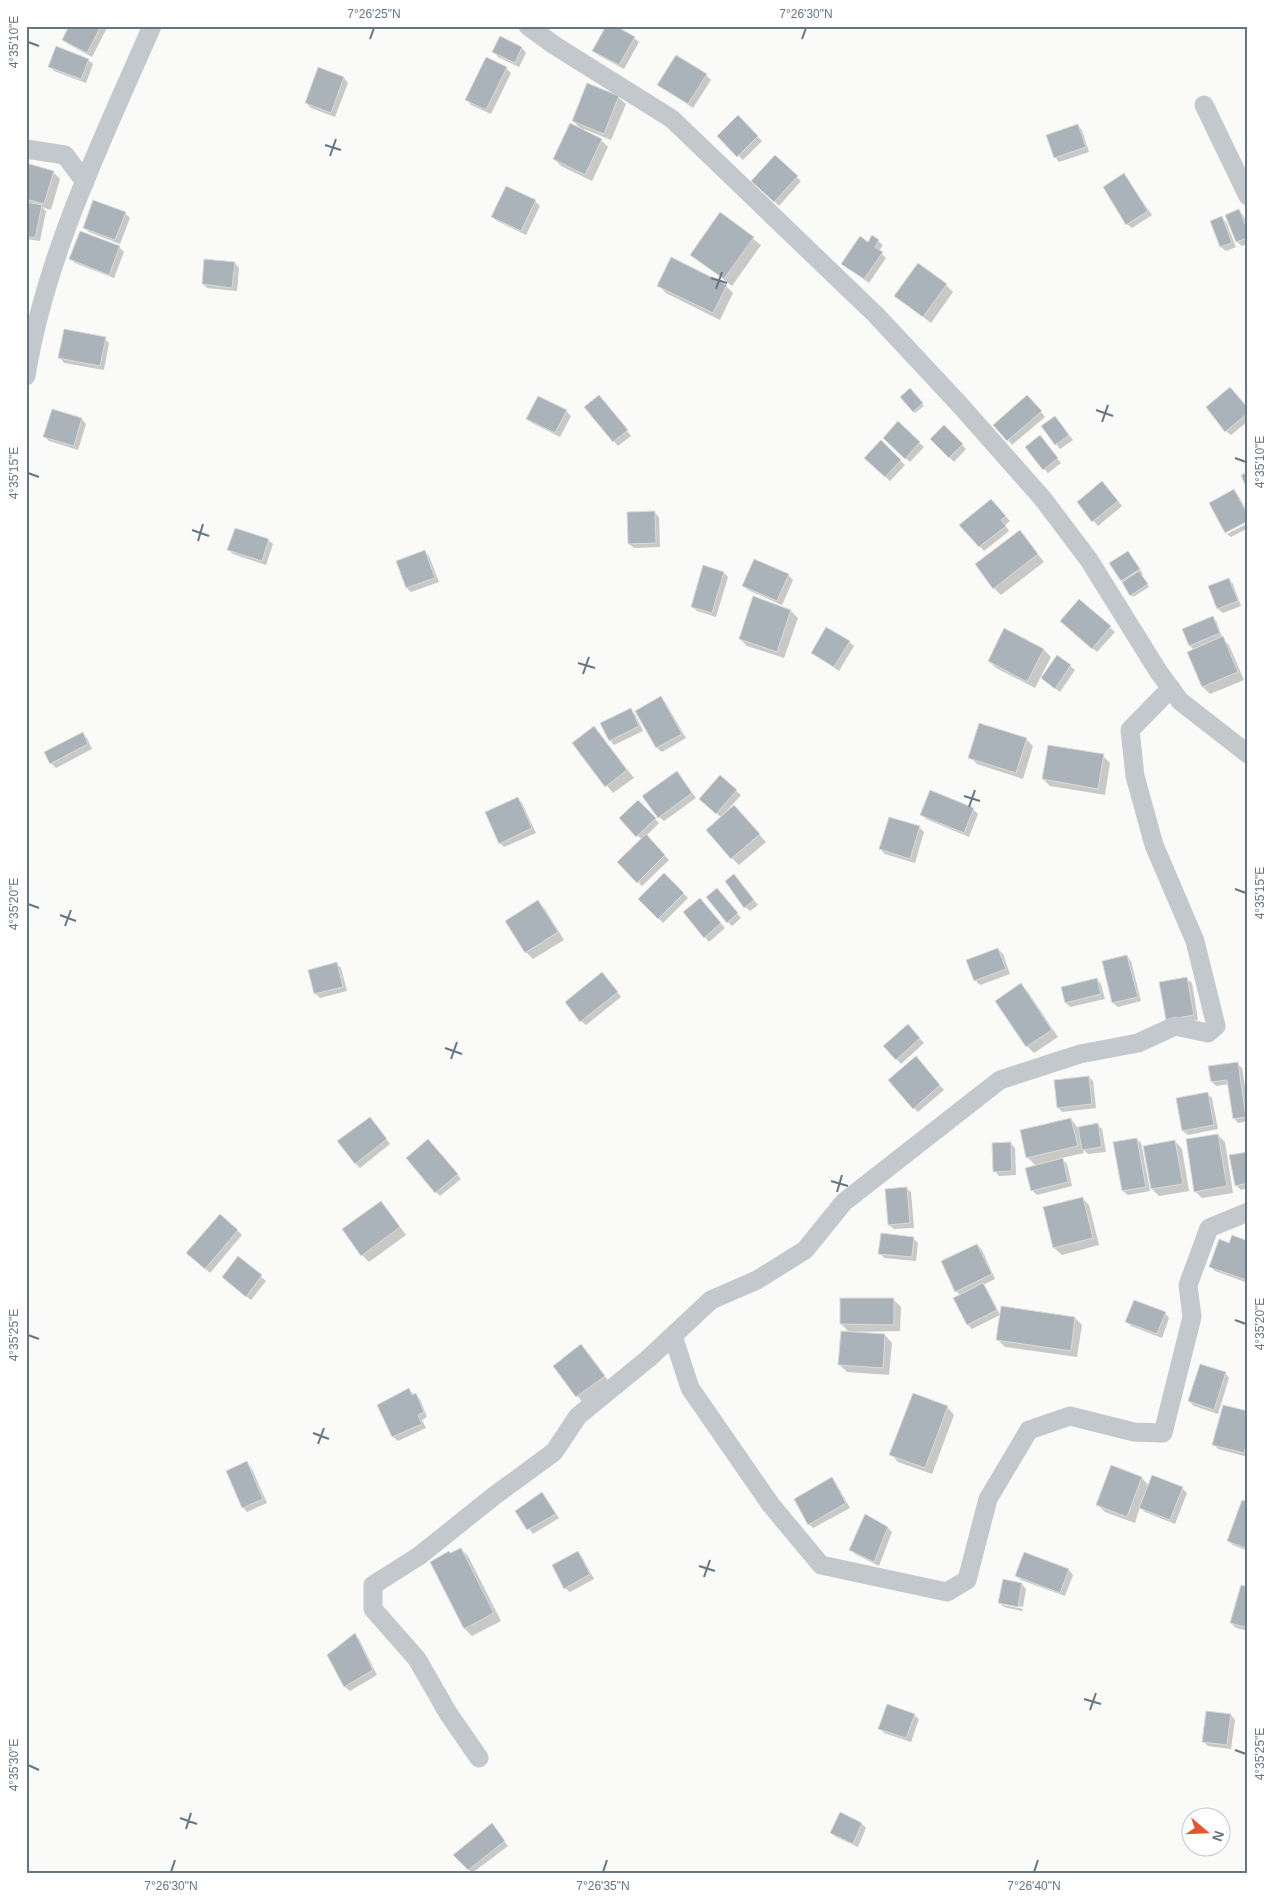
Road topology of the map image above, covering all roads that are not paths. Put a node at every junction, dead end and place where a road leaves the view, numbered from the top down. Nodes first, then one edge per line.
1 (152, 26) edge
2 (528, 26) edge
3 (1204, 105) dead end
4 (26, 150) edge
5 (85, 182) junction
6 (1248, 196) edge
7 (26, 376) edge
8 (1171, 688) junction
9 (1248, 754) edge
10 (1248, 1212) edge
11 (673, 1336) junction
12 (479, 1758) dead end

1 - 5 street
2 - 8 street
3 - 6 street
4 - 5 street
5 - 7 street
8 - 9 street
8 - 11 street
10 - 11 street
11 - 12 street

